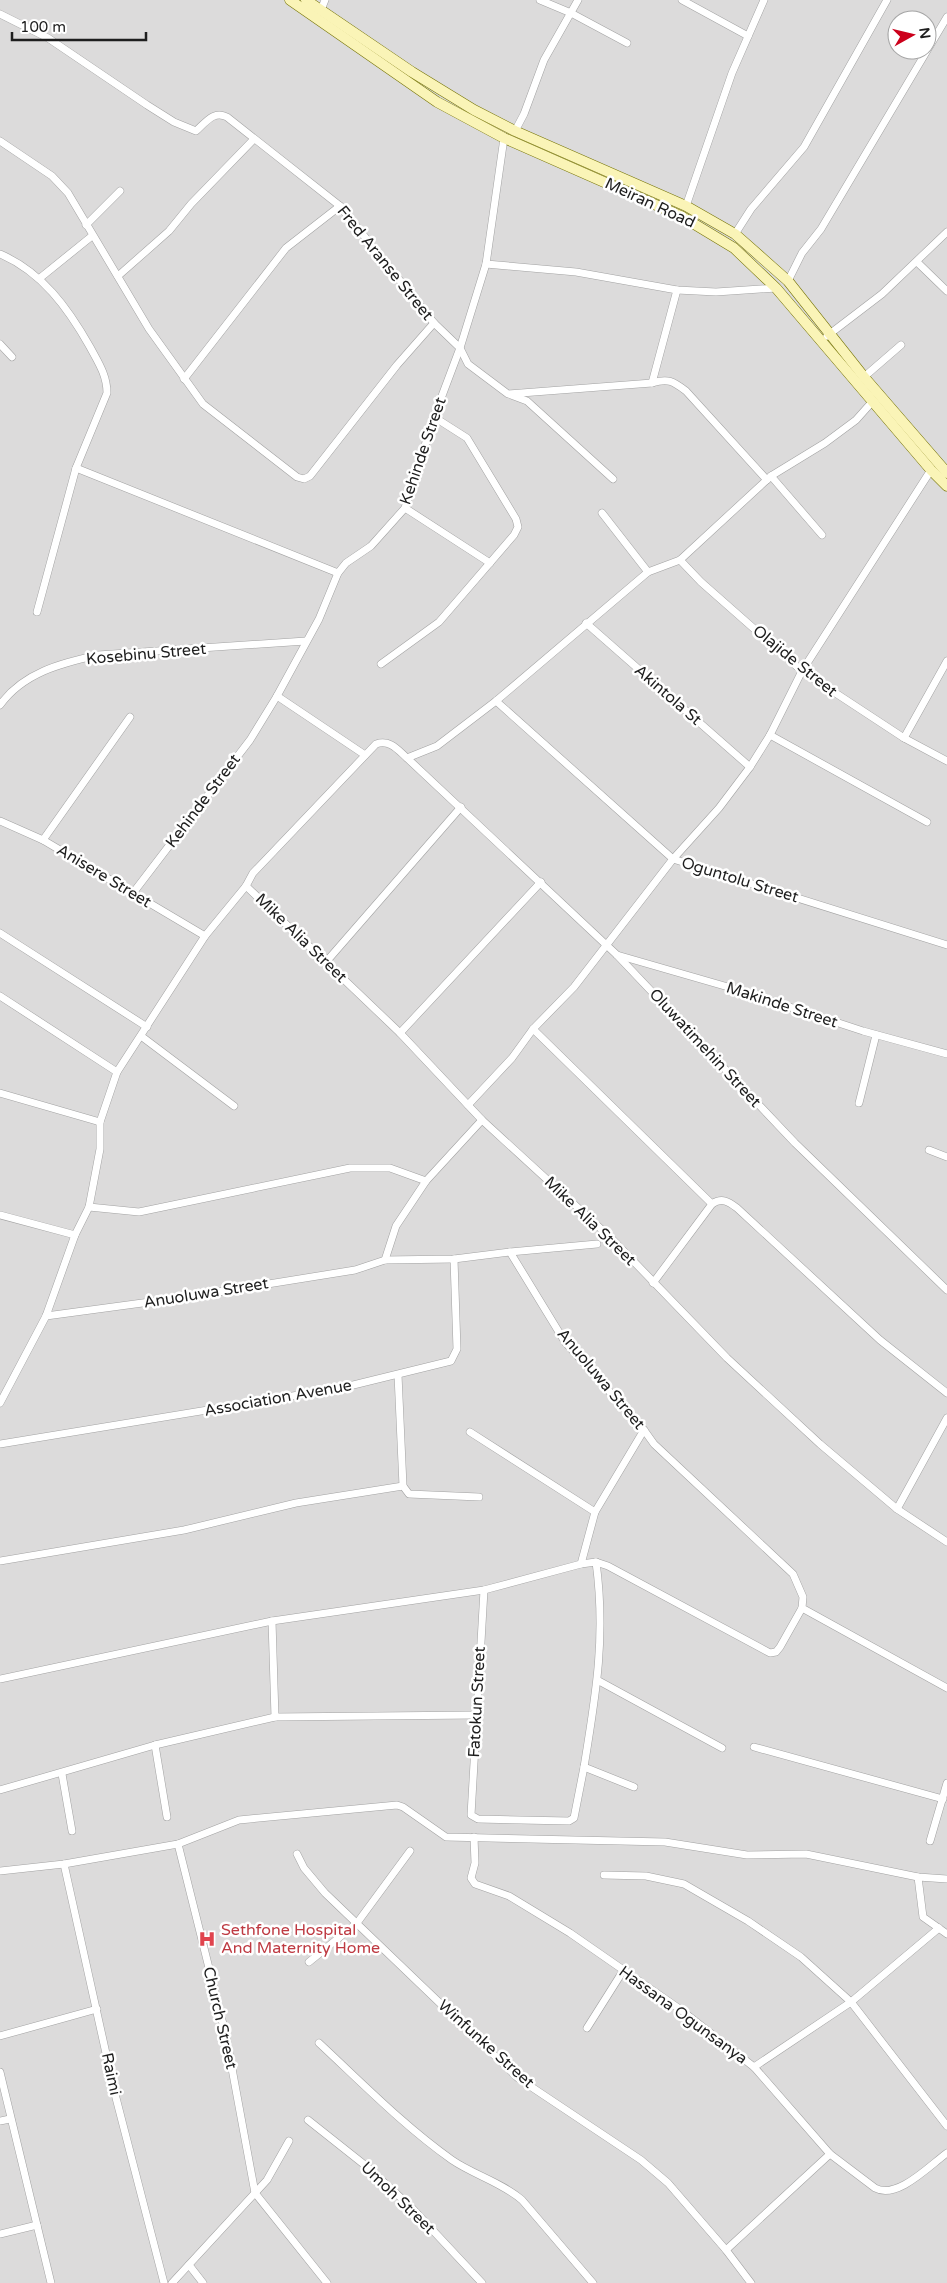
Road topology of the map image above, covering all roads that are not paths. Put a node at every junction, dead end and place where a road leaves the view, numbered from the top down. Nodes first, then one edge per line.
1 (290, 0) edge
2 (306, 0) edge
3 (325, 0) edge
4 (540, 0) edge
5 (578, 0) edge
6 (682, 0) edge
7 (764, 0) edge
8 (887, 0) edge
9 (321, 10) junction
10 (571, 12) junction
11 (0, 14) edge
12 (947, 17) edge
13 (748, 36) junction
14 (627, 43) dead end
15 (514, 131) junction
16 (504, 138) junction
17 (254, 139) junction
18 (0, 142) edge
19 (120, 191) dead end
20 (340, 206) junction
21 (686, 206) junction
22 (86, 225) junction
23 (947, 232) edge
24 (735, 234) junction
25 (92, 236) junction
26 (0, 254) edge
27 (917, 262) junction
28 (486, 264) junction
29 (118, 276) junction
30 (40, 278) junction
31 (788, 281) junction
32 (776, 288) junction
33 (677, 290) junction
34 (947, 291) edge
35 (434, 323) junction
36 (830, 334) junction
37 (820, 341) junction
38 (0, 344) edge
39 (901, 345) dead end
40 (460, 348) junction
41 (12, 356) dead end
42 (864, 376) junction
43 (184, 379) junction
44 (652, 384) junction
45 (508, 394) junction
46 (872, 402) junction
47 (434, 417) junction
48 (76, 468) junction
49 (931, 470) junction
50 (947, 473) edge
51 (769, 478) junction
52 (613, 479) dead end
53 (947, 486) edge
54 (406, 508) junction
55 (602, 513) dead end
56 (822, 535) dead end
57 (680, 560) junction
58 (490, 564) junction
59 (648, 572) junction
60 (338, 573) junction
61 (37, 612) dead end
62 (586, 623) junction
63 (306, 641) junction
64 (947, 661) edge
65 (381, 664) dead end
66 (802, 671) junction
67 (277, 696) junction
68 (496, 701) junction
69 (0, 704) edge
70 (130, 717) dead end
71 (770, 735) junction
72 (904, 738) junction
73 (365, 755) junction
74 (407, 758) junction
75 (947, 760) edge
76 (750, 767) junction
77 (461, 807) junction
78 (0, 821) edge
79 (927, 822) dead end
80 (43, 840) junction
81 (673, 859) junction
82 (541, 882) junction
83 (246, 886) junction
84 (133, 893) junction
85 (0, 933) edge
86 (205, 936) junction
87 (605, 945) junction
88 (947, 945) edge
89 (617, 955) junction
90 (326, 962) junction
91 (0, 996) edge
92 (147, 1027) junction
93 (533, 1029) junction
94 (400, 1033) junction
95 (876, 1035) junction
96 (141, 1036) junction
97 (947, 1054) edge
98 (117, 1072) junction
99 (0, 1093) edge
100 (859, 1103) dead end
101 (468, 1105) junction
102 (234, 1106) dead end
103 (482, 1120) junction
104 (100, 1122) junction
105 (929, 1150) dead end
106 (947, 1157) edge
107 (426, 1181) junction
108 (712, 1204) junction
109 (89, 1207) junction
110 (1, 1216) edge
111 (75, 1235) junction
112 (597, 1244) dead end
113 (510, 1252) junction
114 (454, 1259) junction
115 (385, 1260) junction
116 (653, 1283) junction
117 (947, 1290) edge
118 (46, 1316) junction
119 (398, 1375) junction
120 (947, 1392) edge
121 (0, 1403) edge
122 (947, 1418) edge
123 (644, 1430) junction
124 (470, 1432) dead end
125 (0, 1444) edge
126 (403, 1486) junction
127 (479, 1497) dead end
128 (897, 1509) junction
129 (595, 1512) junction
130 (947, 1542) edge
131 (0, 1561) edge
132 (596, 1562) junction
133 (581, 1564) junction
134 (484, 1590) junction
135 (802, 1608) junction
136 (272, 1621) junction
137 (0, 1679) edge
138 (599, 1681) junction
139 (947, 1688) edge
140 (476, 1714) junction
141 (275, 1717) junction
142 (155, 1745) junction
143 (754, 1747) dead end
144 (722, 1748) dead end
145 (584, 1767) junction
146 (62, 1774) junction
147 (947, 1783) edge
148 (634, 1787) dead end
149 (0, 1790) edge
150 (943, 1799) junction
151 (167, 1817) dead end
152 (72, 1831) dead end
153 (474, 1836) junction
154 (930, 1841) dead end
155 (178, 1844) junction
156 (410, 1852) dead end
157 (297, 1854) dead end
158 (64, 1864) junction
159 (0, 1872) edge
160 (604, 1875) dead end
161 (918, 1877) junction
162 (947, 1879) edge
163 (357, 1923) junction
164 (939, 1928) junction
165 (947, 1934) edge
166 (310, 1962) dead end
167 (623, 1971) junction
168 (851, 2002) junction
169 (97, 2009) junction
170 (587, 2028) dead end
171 (0, 2036) edge
172 (319, 2044) dead end
173 (754, 2067) junction
174 (0, 2072) edge
175 (10, 2119) junction
176 (308, 2120) dead end
177 (0, 2121) edge
178 (947, 2126) edge
179 (289, 2141) dead end
180 (947, 2153) edge
181 (830, 2154) junction
182 (255, 2193) junction
183 (37, 2226) junction
184 (0, 2234) edge
185 (726, 2250) junction
186 (190, 2265) junction
187 (51, 2283) edge
188 (164, 2283) edge
189 (172, 2283) edge
190 (203, 2283) edge
191 (327, 2283) edge
192 (482, 2283) edge
193 (593, 2283) edge
194 (751, 2283) edge

1 - 16 main road, Meiran Road
2 - 9 main road, Meiran Road
3 - 9 street
4 - 10 street
5 - 10 street
6 - 13 street
7 - 13 street
8 - 24 street
9 - 15 main road, Meiran Road
10 - 14 street
10 - 15 street
11 - 17 street, Fred Aranse Street
12 - 31 street
13 - 21 street
15 - 21 main road, Meiran Road
16 - 28 street, Kehinde Street
16 - 32 main road, Meiran Road
17 - 20 street, Fred Aranse Street
17 - 29 street
18 - 22 street
19 - 22 street
20 - 35 street, Fred Aranse Street
20 - 43 street
21 - 24 main road, Meiran Road
22 - 25 street
23 - 27 street
24 - 31 main road, Meiran Road
25 - 29 street
25 - 30 street
26 - 30 street
27 - 34 street
27 - 36 street
28 - 33 street
28 - 40 street, Kehinde Street
29 - 43 street
30 - 48 street
31 - 36 main road, Meiran Road
32 - 33 street
32 - 37 main road, Meiran Road
33 - 44 street
35 - 40 street, Fred Aranse Street
35 - 43 street
36 - 37 street
36 - 42 main road, Meiran Road
37 - 46 main road, Meiran Road
38 - 41 street
39 - 42 street
40 - 45 street, Fred Aranse Street
40 - 47 street, Kehinde Street
42 - 50 main road, Meiran Road
44 - 45 street
44 - 51 street
45 - 52 street, Fred Aranse Street
46 - 49 main road, Meiran Road
46 - 51 street
47 - 54 street, Kehinde Street
47 - 58 street
48 - 60 street
48 - 61 street
49 - 53 main road, Meiran Road
49 - 66 street
51 - 56 street
51 - 57 street
54 - 58 street
54 - 60 street, Kehinde Street
55 - 59 street
57 - 59 street
57 - 66 street, Olajide Street
58 - 65 street
59 - 62 street
60 - 63 street, Kehinde Street
62 - 68 street
62 - 76 street, Akintola St
63 - 67 street, Kehinde Street
63 - 69 street, Kosebinu Street
64 - 72 street
66 - 71 street
66 - 72 street, Olajide Street
67 - 73 street
67 - 84 street, Kehinde Street
68 - 74 street
68 - 81 street, Oguntolu Street
70 - 80 street
71 - 76 street
71 - 79 street
72 - 75 street, Olajide Street
73 - 74 street, Oluwatimehin Street
73 - 83 street
74 - 77 street, Oluwatimehin Street
76 - 81 street
77 - 82 street, Oluwatimehin Street
77 - 90 street
78 - 80 street, Anisere Street
80 - 84 street, Anisere Street
81 - 87 street
81 - 88 street, Oguntolu Street
82 - 87 street, Oluwatimehin Street
82 - 94 street
83 - 86 street
83 - 90 street, Mike Alia Street
84 - 86 street, Anisere Street
85 - 92 street
86 - 92 street
87 - 89 street, Oluwatimehin Street
87 - 93 street
89 - 95 street, Makinde Street
89 - 117 street, Oluwatimehin Street
90 - 94 street, Mike Alia Street
91 - 98 street
92 - 96 street
93 - 101 street
93 - 108 street
94 - 101 street, Mike Alia Street
95 - 97 street, Makinde Street
95 - 100 street
96 - 98 street
96 - 102 street
98 - 104 street
99 - 104 street
101 - 103 street, Mike Alia Street
103 - 107 street
103 - 116 street, Mike Alia Street
104 - 109 street
105 - 106 street
107 - 109 street
107 - 115 street
108 - 116 street
108 - 120 street
109 - 111 street
110 - 111 street
111 - 118 street
112 - 113 street
113 - 114 street, Anuoluwa Street
113 - 123 street, Anuoluwa Street
114 - 115 street, Anuoluwa Street
114 - 119 street, Association Avenue
115 - 118 street, Anuoluwa Street
116 - 128 street, Mike Alia Street
118 - 121 street
119 - 125 street, Association Avenue
119 - 126 street
122 - 128 street
123 - 129 street
123 - 135 street, Anuoluwa Street
124 - 129 street
126 - 127 street
126 - 131 street
128 - 130 street, Mike Alia Street
129 - 133 street
132 - 133 street
132 - 135 street
132 - 138 street
133 - 134 street
134 - 136 street
134 - 140 street, Fatokun Street
135 - 139 street
136 - 137 street
136 - 141 street
138 - 144 street
138 - 145 street
140 - 141 street
140 - 145 street, Fatokun Street
141 - 142 street
142 - 146 street
142 - 151 street
143 - 150 street
145 - 148 street
146 - 149 street
146 - 152 street
147 - 150 street
150 - 154 street
153 - 155 street
153 - 161 street
153 - 167 street, Hassana Ogunsanya
155 - 158 street
155 - 182 street, Church Street
156 - 163 street
157 - 163 street, Winfunke Street
158 - 159 street
158 - 169 street, Raimi
160 - 168 street
161 - 162 street
161 - 164 street
163 - 166 street
163 - 185 street, Winfunke Street
164 - 165 street
164 - 168 street
167 - 170 street
167 - 173 street, Hassana Ogunsanya
168 - 173 street
168 - 178 street
169 - 171 street
169 - 188 street, Raimi
172 - 193 street
173 - 181 street, Hassana Ogunsanya
174 - 175 street
175 - 177 street
175 - 183 street
176 - 192 street, Umoh Street
179 - 182 street
180 - 181 street, Hassana Ogunsanya
181 - 185 street
182 - 186 street
182 - 191 street
183 - 184 street
183 - 187 street
185 - 194 street, Winfunke Street
186 - 189 street
186 - 190 street

